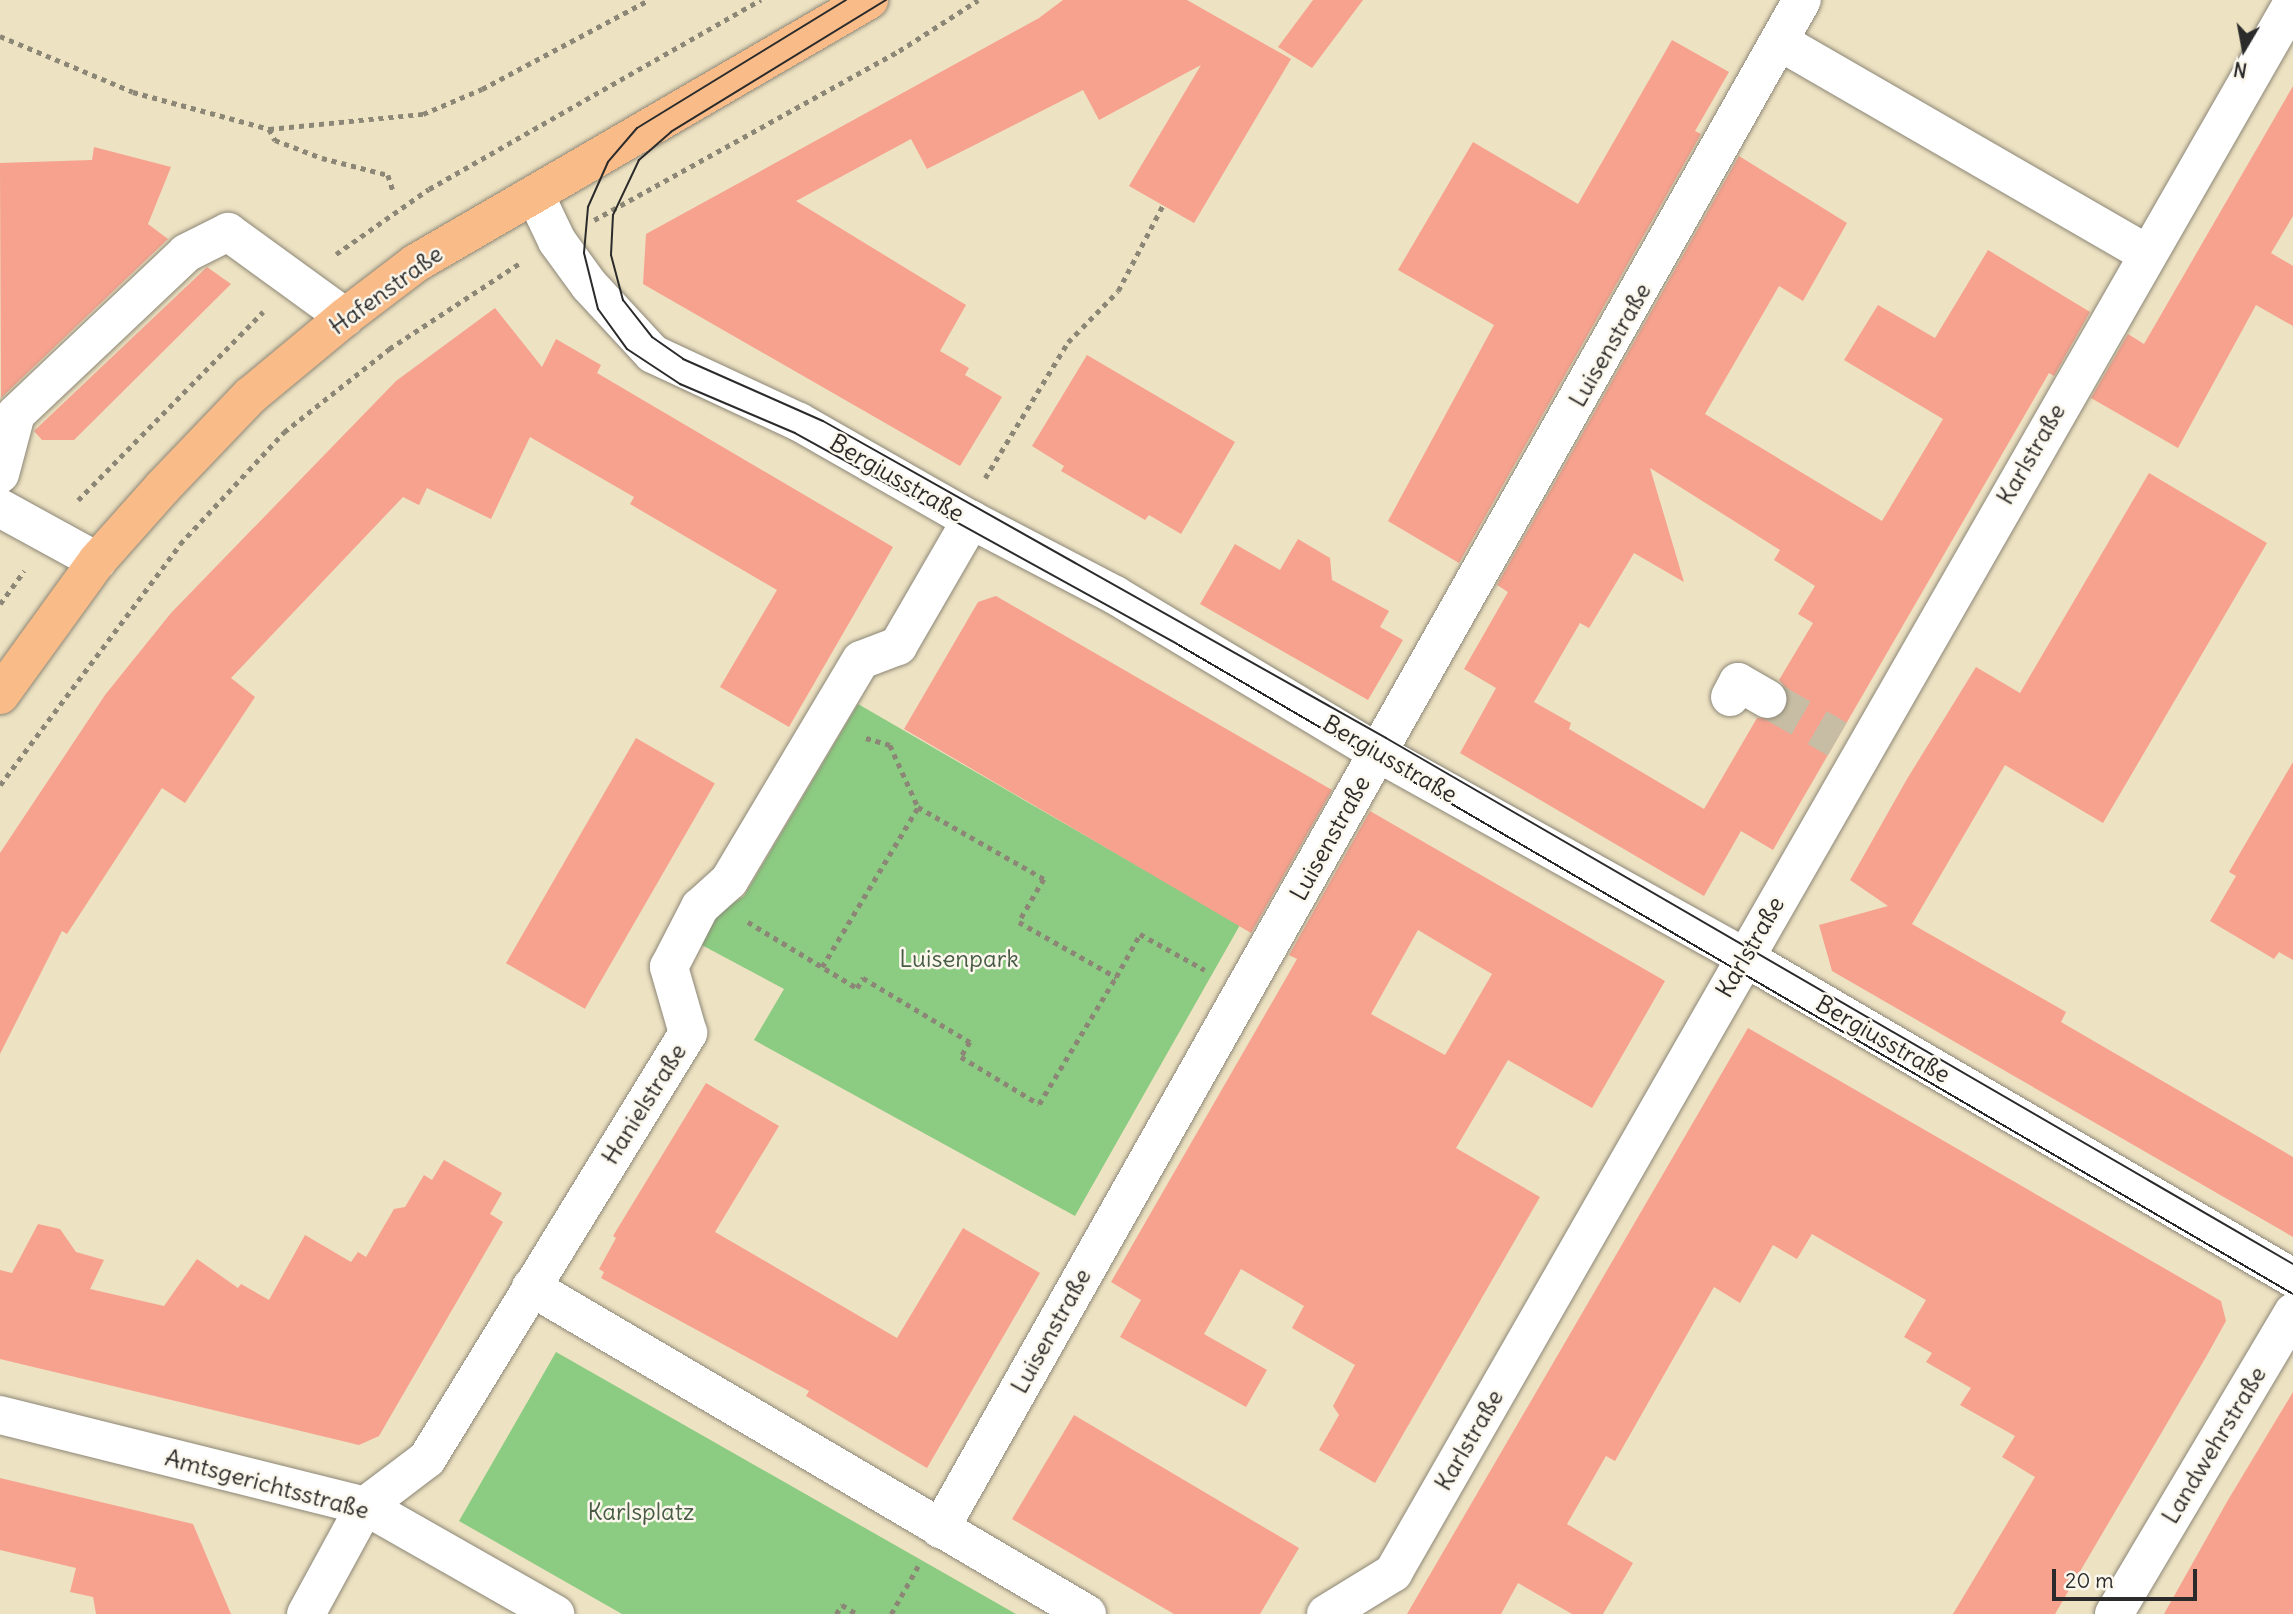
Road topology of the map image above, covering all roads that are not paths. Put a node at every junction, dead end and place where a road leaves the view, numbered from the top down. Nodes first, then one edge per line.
1 (869, 0) edge
2 (1802, 0) edge
3 (2293, 2) edge
4 (1782, 43) junction
5 (535, 195) junction
6 (2145, 253) junction
7 (345, 317) junction
8 (0, 474) edge
9 (0, 508) edge
10 (971, 520) junction
11 (97, 561) junction
12 (0, 695) edge
13 (1730, 696) dead end
14 (1768, 699) tunnel mouth
15 (1378, 753) junction
16 (1744, 957) junction
17 (2293, 1278) edge
18 (531, 1287) junction
19 (2293, 1312) edge
20 (0, 1415) edge
21 (365, 1506) junction
22 (940, 1529) junction
23 (306, 1614) edge
24 (555, 1614) edge
25 (1087, 1614) edge
26 (1326, 1614) edge
27 (2114, 1614) edge

1 - 5 main road, Hafenstraße
2 - 4 street, Luisenstraße
3 - 6 street, Karlstraße
4 - 6 street
4 - 15 street, Luisenstraße
5 - 7 main road, Hafenstraße
5 - 10 street, Bergiusstraße
6 - 16 street, Karlstraße
7 - 8 street
7 - 11 main road, Hafenstraße
9 - 11 street
10 - 15 street, Bergiusstraße
10 - 18 street, Hanielstraße
11 - 12 main road, Hafenstraße
13 - 14 street
15 - 16 street, Bergiusstraße
15 - 22 street, Luisenstraße
16 - 17 street, Bergiusstraße
16 - 26 street, Karlstraße
18 - 21 street, Hanielstraße
18 - 22 street
19 - 27 street, Landwehrstraße
20 - 21 street, Amtsgerichtsstraße
21 - 23 street, Hanielstraße
21 - 24 street, Amtsgerichtsstraße
22 - 25 street

